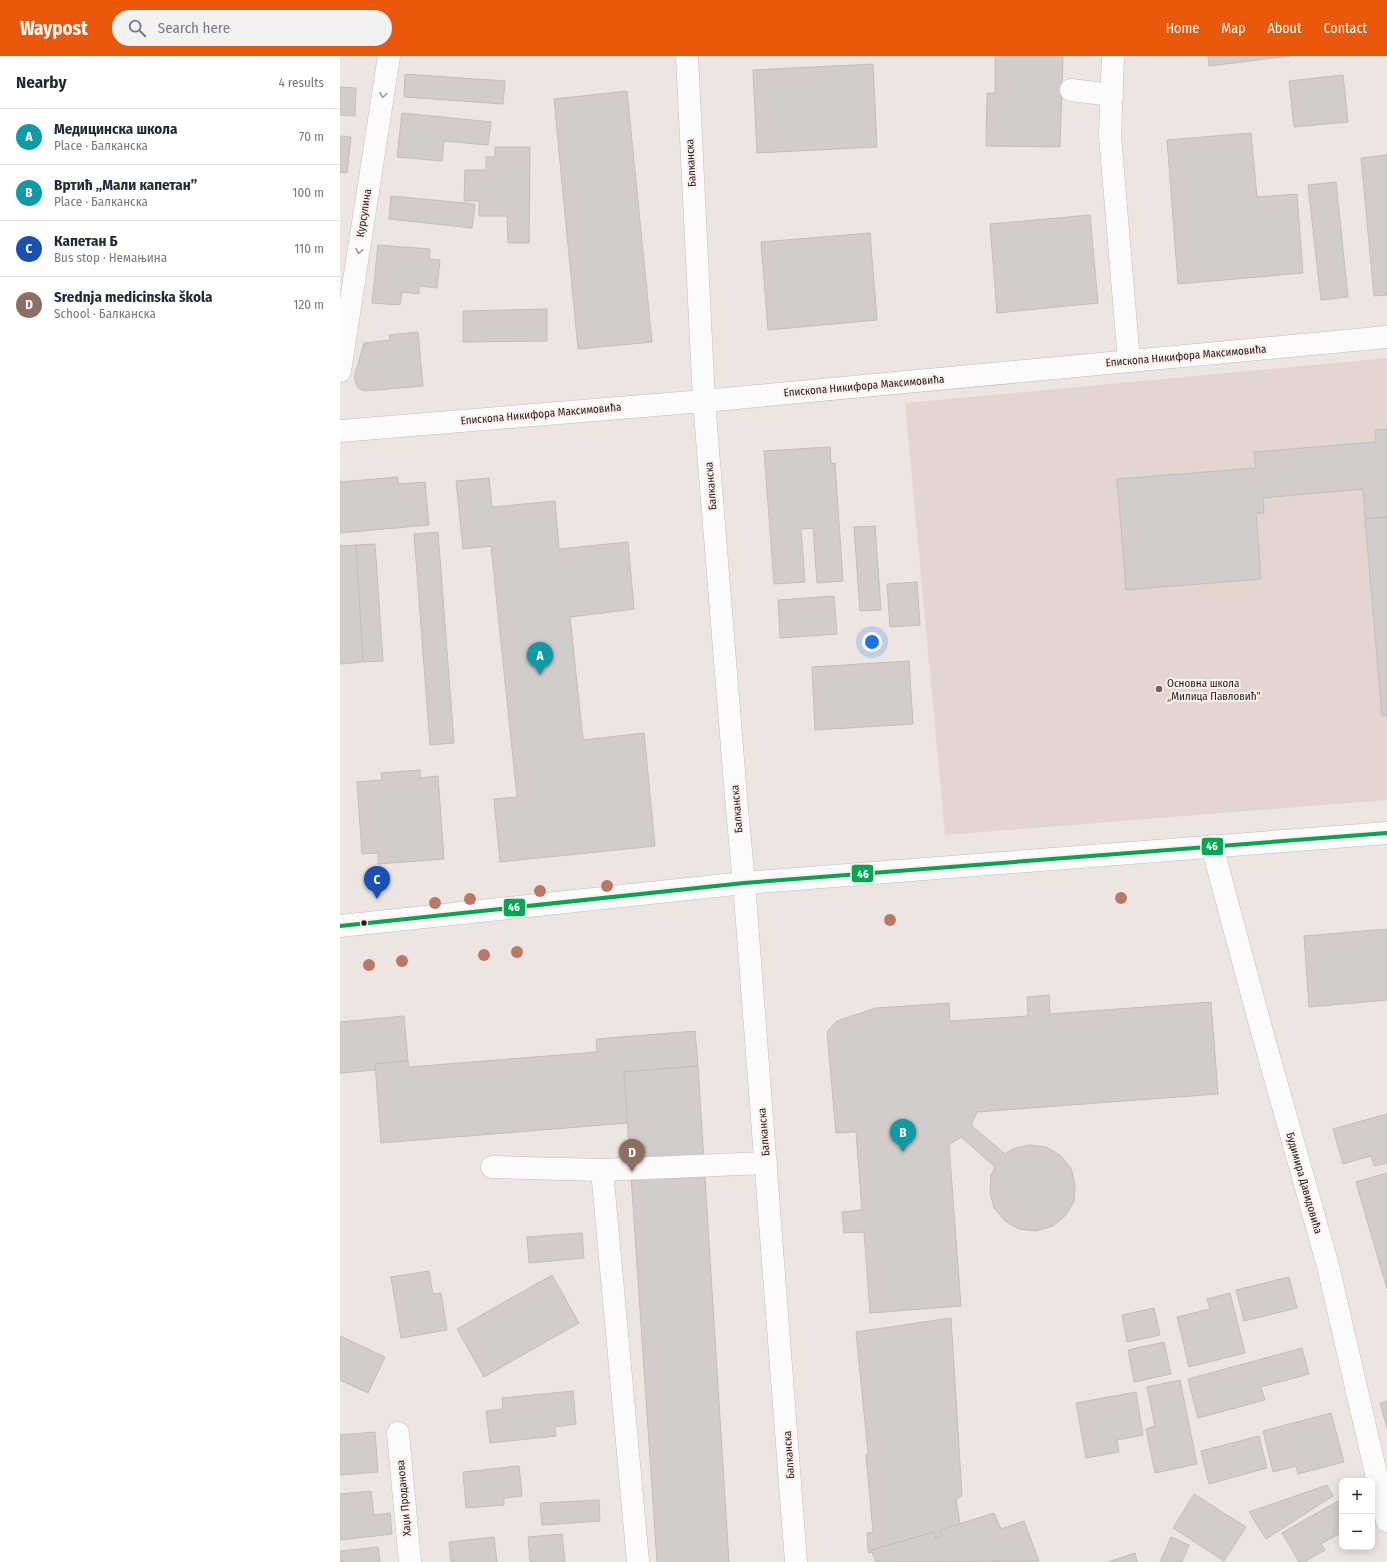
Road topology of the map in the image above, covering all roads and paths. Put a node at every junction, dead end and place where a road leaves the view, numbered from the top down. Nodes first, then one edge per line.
1 (389, 56) edge
2 (687, 56) edge
3 (1113, 56) edge
4 (1071, 90) dead end
5 (1112, 95) junction
6 (1387, 337) edge
7 (1129, 361) junction
8 (340, 371) edge
9 (704, 401) junction
10 (340, 431) edge
11 (1387, 833) edge
12 (1212, 846) junction
13 (744, 883) junction
14 (340, 926) edge
15 (766, 1163) junction
16 (492, 1168) dead end
17 (602, 1170) junction
18 (398, 1433) dead end
19 (1387, 1521) edge
20 (410, 1562) edge
21 (638, 1562) edge
22 (796, 1562) edge

1 -> 8 street, Курсулина
2 - 9 street, Балканска
3 - 5 street
4 - 5 street
5 - 7 street
6 - 7 street, Епископа Никифора Максимовића
7 - 9 street, Епископа Никифора Максимовића
9 - 10 street, Епископа Никифора Максимовића
9 - 13 street, Балканска
11 - 12 street
12 - 13 street
12 - 19 street, Будимира Давидовића
13 - 14 street
13 - 15 street, Балканска
15 - 17 street
15 - 22 street, Балканска
16 - 17 street
17 - 21 street
18 - 20 street, Хаџи Проданова

